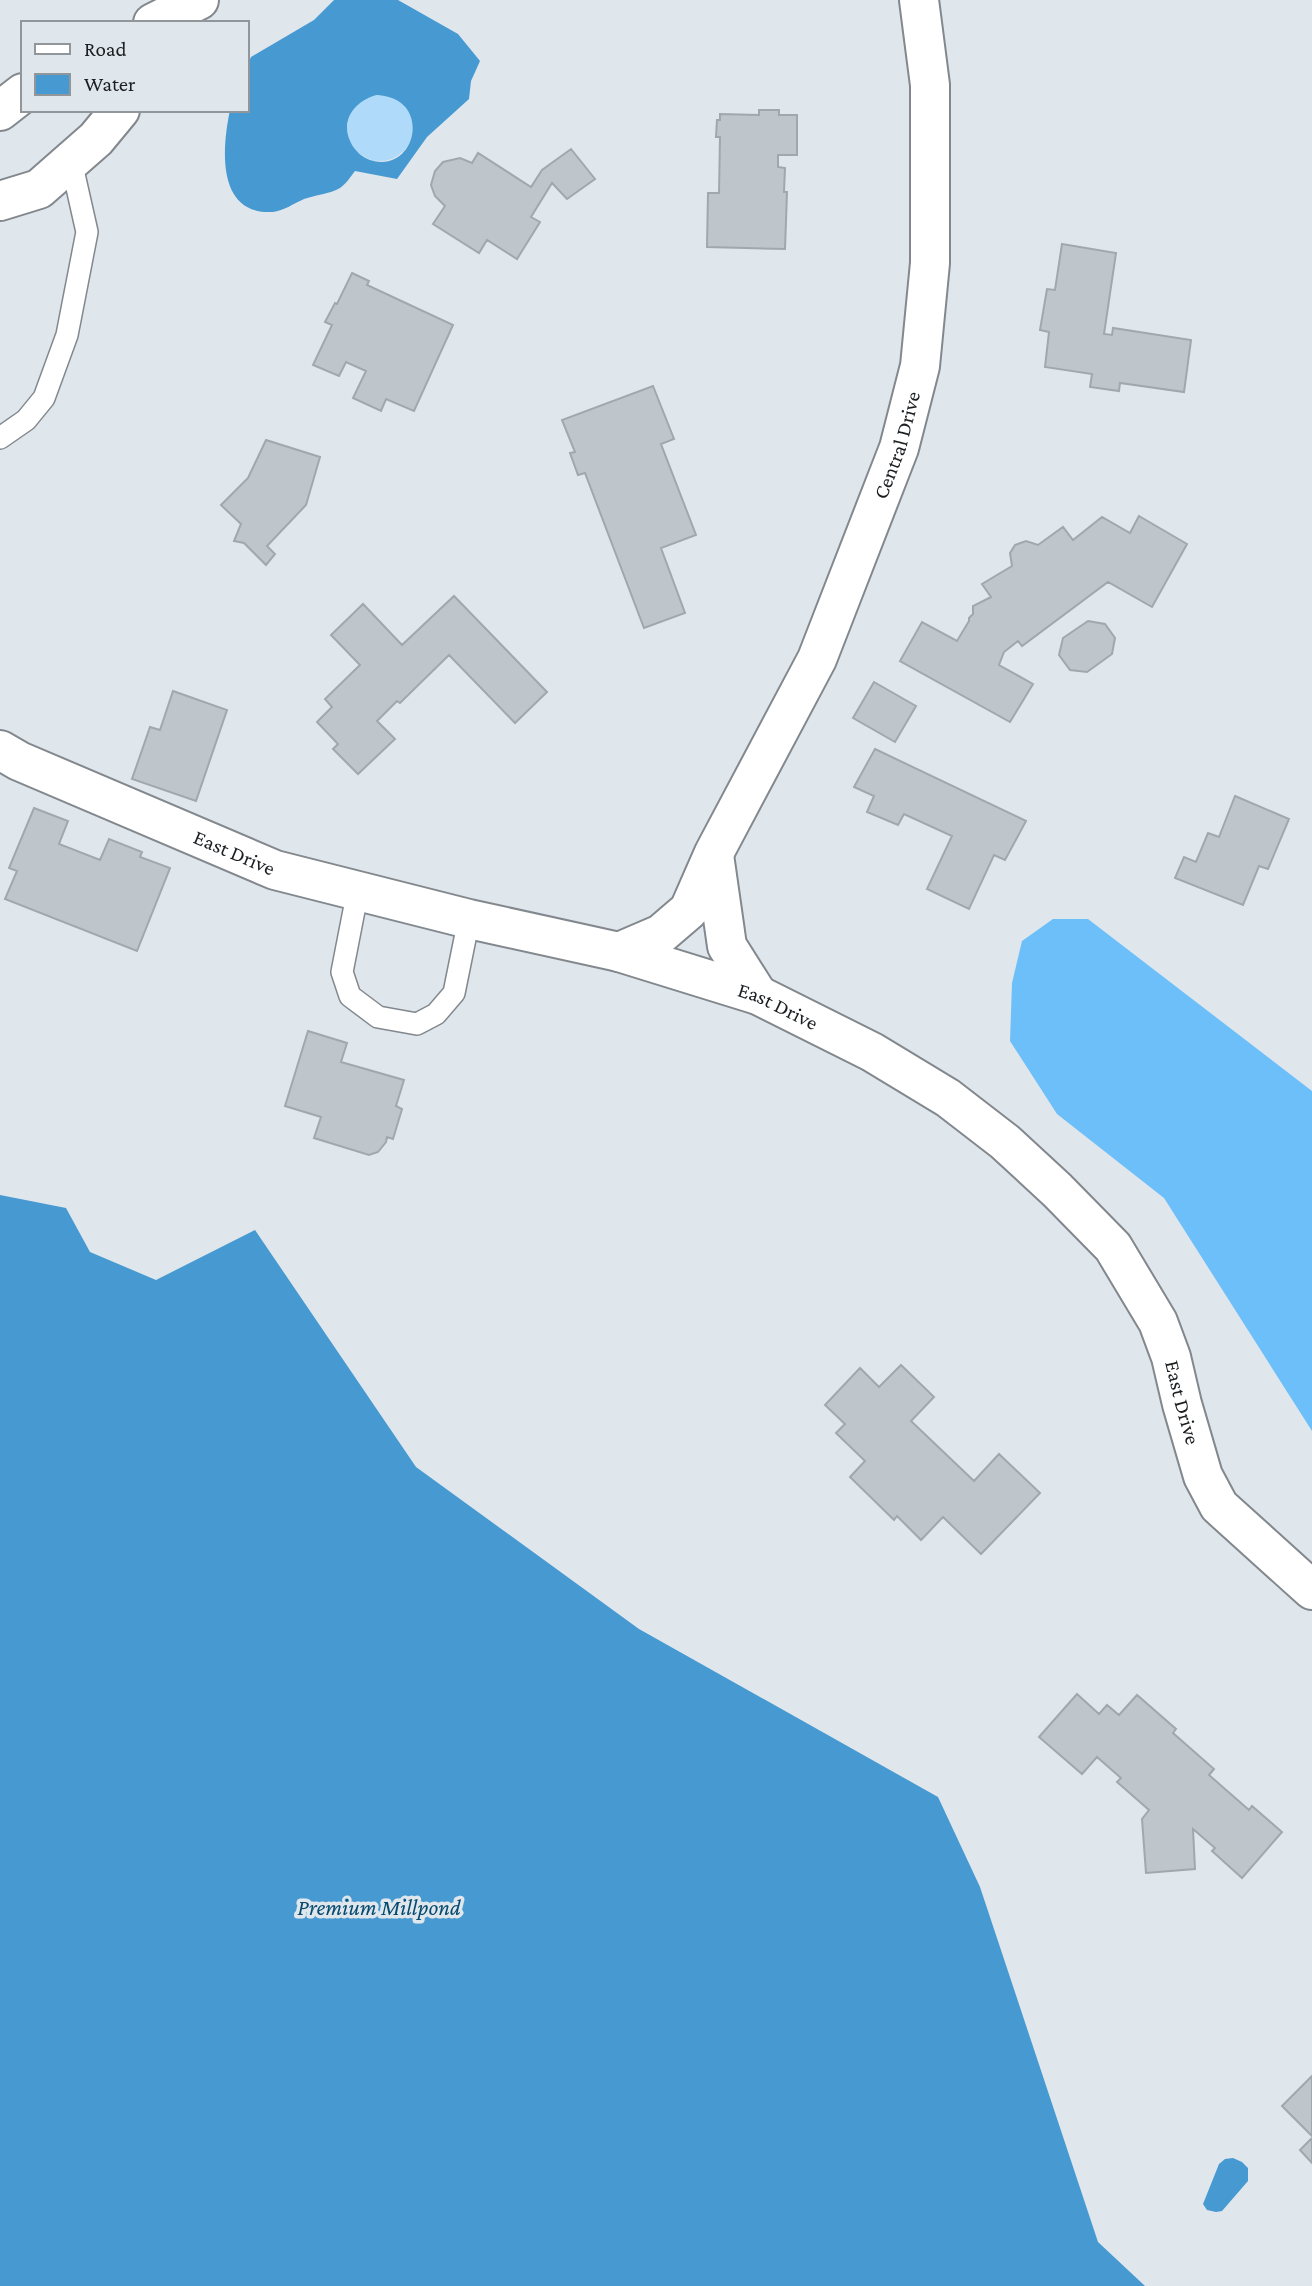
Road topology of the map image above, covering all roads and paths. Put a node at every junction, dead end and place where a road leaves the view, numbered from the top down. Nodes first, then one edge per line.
1 (199, 0) edge
2 (919, 0) edge
3 (157, 21) edge
4 (187, 21) edge
5 (21, 95) edge
6 (0, 111) edge
7 (110, 114) edge
8 (71, 162) junction
9 (0, 201) edge
10 (0, 438) edge
11 (0, 750) edge
12 (714, 853) junction
13 (358, 890) junction
14 (469, 919) junction
15 (619, 952) junction
16 (758, 995) junction
17 (1312, 1590) edge

1 - 3 street
1 - 4 street
2 - 12 street, Central Drive
5 - 6 street
7 - 8 street
8 - 9 street
8 - 10 lane
11 - 13 street, East Drive
12 - 15 street, Central Drive
12 - 16 street
13 - 14 street, East Drive
13 - 14 lane
14 - 15 street, East Drive
15 - 16 street, East Drive
16 - 17 street, East Drive

